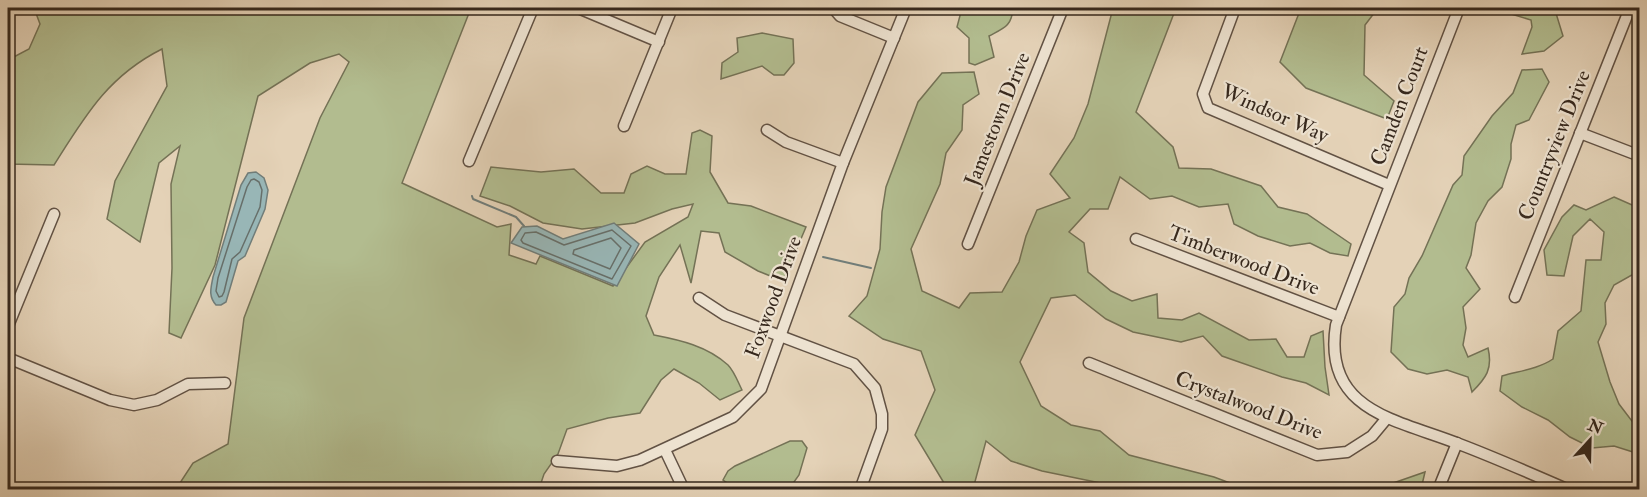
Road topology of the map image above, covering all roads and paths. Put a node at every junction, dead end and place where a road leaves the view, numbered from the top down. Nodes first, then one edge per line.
1 (533, 8) edge
2 (578, 8) edge
3 (672, 8) edge
4 (833, 8) edge
5 (906, 8) edge
6 (1063, 8) edge
7 (1235, 8) edge
8 (1459, 8) edge
9 (1630, 8) edge
10 (894, 38) junction
11 (659, 42) junction
12 (624, 126) dead end
13 (767, 130) dead end
14 (1580, 133) junction
15 (1640, 156) edge
16 (469, 161) dead end
17 (843, 163) junction
18 (1389, 185) junction
19 (54, 214) dead end
20 (1136, 239) dead end
21 (968, 244) dead end
22 (1515, 297) dead end
23 (699, 298) dead end
24 (1339, 317) junction
25 (8, 327) edge
26 (782, 335) junction
27 (8, 358) edge
28 (1089, 363) dead end
29 (225, 384) dead end
30 (1386, 418) junction
31 (1457, 443) junction
32 (665, 450) junction
33 (557, 461) dead end
34 (684, 489) edge
35 (860, 489) edge
36 (1438, 489) edge
37 (1569, 489) edge

1 - 16 street
2 - 11 street
3 - 11 street
4 - 10 street
5 - 10 street, Foxwood Drive
6 - 21 street, Jamestown Drive
7 - 18 street, Windsor Way
8 - 18 street, Camden Court
9 - 14 street, Countryview Drive
10 - 17 street, Foxwood Drive
11 - 12 street
13 - 17 street
14 - 15 street
14 - 22 street, Countryview Drive
17 - 26 street, Foxwood Drive
18 - 24 street, Camden Court
19 - 25 street
20 - 24 street, Timberwood Drive
23 - 26 street
24 - 30 street, Camden Court
26 - 32 street, Foxwood Drive
26 - 35 street
27 - 29 street
28 - 30 street, Crystalwood Drive
30 - 31 street, Camden Court
31 - 36 street
31 - 37 street, Camden Court
32 - 33 street, Foxwood Drive
32 - 34 street

